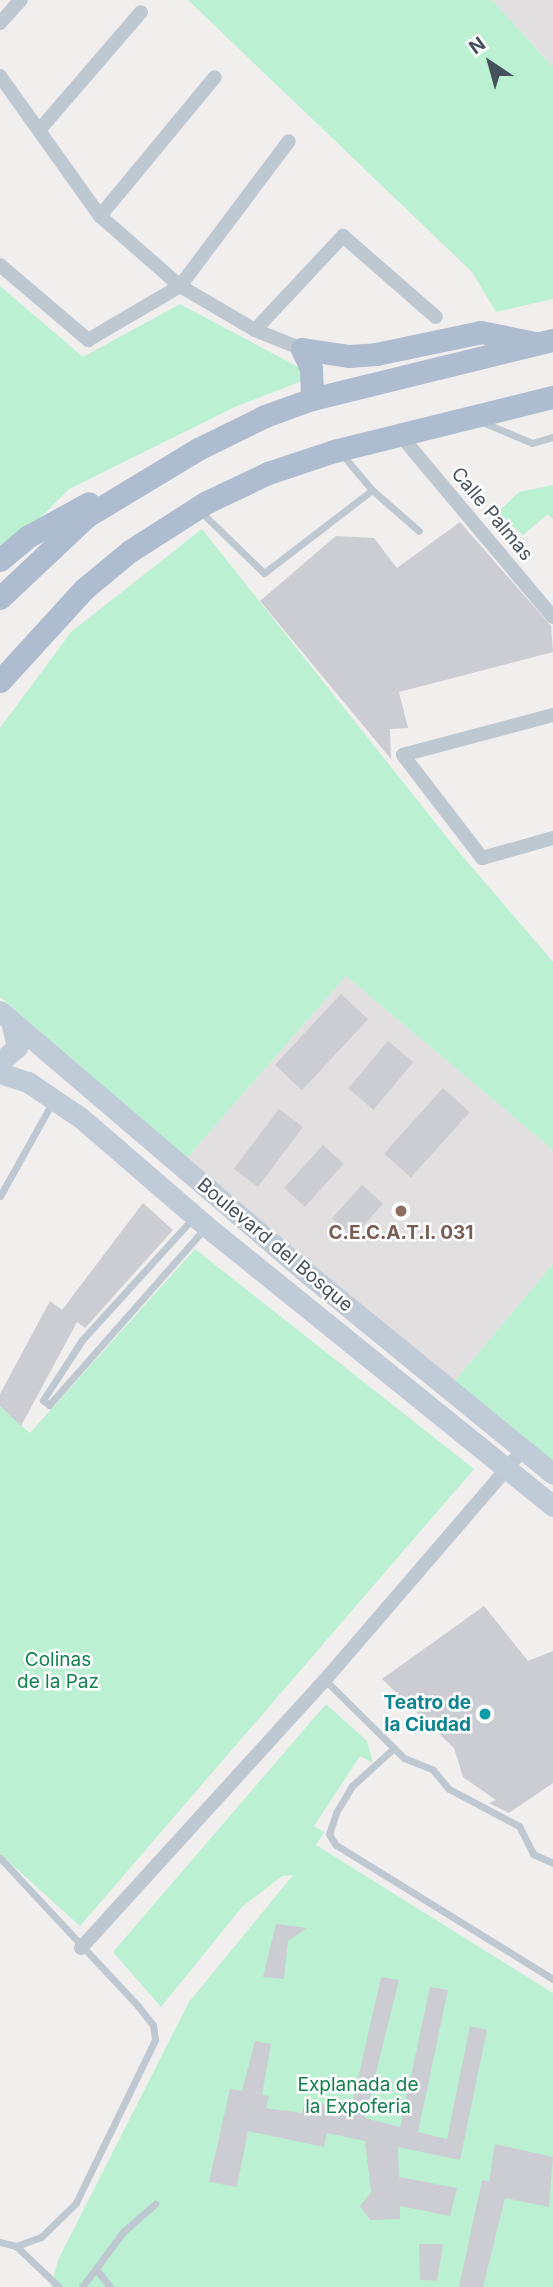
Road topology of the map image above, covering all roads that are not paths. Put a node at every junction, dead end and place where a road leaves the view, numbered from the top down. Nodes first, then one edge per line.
1 (21, 0) edge
2 (141, 12) dead end
3 (0, 23) edge
4 (0, 76) edge
5 (215, 77) dead end
6 (41, 128) junction
7 (289, 141) dead end
8 (100, 216) junction
9 (0, 265) edge
10 (180, 286) junction
11 (436, 317) dead end
12 (255, 330) junction
13 (545, 342) edge
14 (302, 349) junction
15 (553, 397) edge
16 (312, 399) junction
17 (474, 417) junction
18 (401, 436) junction
19 (553, 437) edge
20 (339, 450) junction
21 (372, 490) junction
22 (122, 493) junction
23 (197, 508) junction
24 (419, 531) dead end
25 (0, 559) edge
26 (0, 598) edge
27 (553, 617) edge
28 (0, 681) edge
29 (553, 715) edge
30 (553, 838) edge
31 (5, 1016) edge
32 (0, 1062) edge
33 (0, 1073) edge
34 (54, 1099) junction
35 (0, 1196) edge
36 (200, 1221) junction
37 (142, 1277) junction
38 (153, 1286) junction
39 (111, 1312) junction
40 (123, 1321) junction
41 (524, 1449) junction
42 (509, 1466) junction
43 (553, 1474) edge
44 (553, 1506) edge
45 (325, 1680) junction
46 (394, 1748) junction
47 (0, 1858) edge
48 (553, 1863) edge
49 (81, 1948) junction
50 (553, 1979) edge
51 (155, 2204) dead end
52 (0, 2242) edge
53 (16, 2246) junction
54 (96, 2269) junction
55 (59, 2287) edge
56 (82, 2287) edge
57 (110, 2287) edge

1 - 3 street
2 - 6 street
4 - 6 street
5 - 8 street
6 - 8 street
7 - 10 street
8 - 10 street
9 - 10 street
10 - 12 street
11 - 12 street
12 - 14 street
13 - 14 main road
13 - 16 main road
14 - 16 main road
15 - 17 main road
16 - 22 main road
17 - 18 main road
17 - 19 lane
18 - 20 main road
18 - 27 street, Calle Palmas
20 - 21 lane
20 - 23 main road
21 - 23 lane
21 - 24 lane
22 - 25 main road
22 - 26 main road
23 - 28 main road
29 - 30 street
31 - 32 main road
31 - 41 main road, Boulevard del Bosque
33 - 34 main road, Boulevard del Bosque
34 - 35 lane
34 - 36 main road, Boulevard del Bosque
36 - 37 lane
36 - 38 lane
36 - 42 main road, Boulevard del Bosque
37 - 38 lane
37 - 39 lane
38 - 40 lane
39 - 40 lane
39 - 40 lane
41 - 42 street
41 - 43 main road, Boulevard del Bosque
42 - 44 main road, Boulevard del Bosque
42 - 45 street
45 - 46 lane
45 - 49 street
46 - 48 lane
46 - 50 lane
47 - 49 lane
49 - 53 lane
51 - 54 lane
52 - 53 lane
53 - 55 lane
54 - 56 lane
54 - 57 lane

